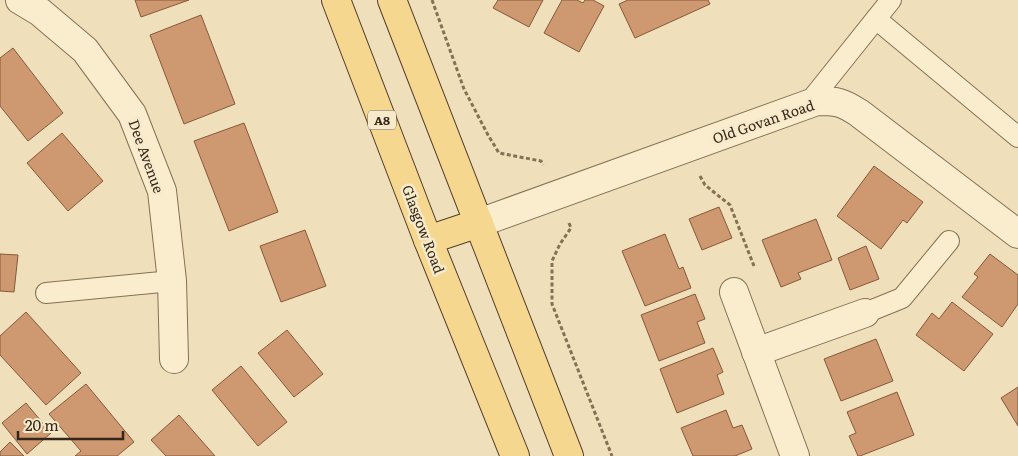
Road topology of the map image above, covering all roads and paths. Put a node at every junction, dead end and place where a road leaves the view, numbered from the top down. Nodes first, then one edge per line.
1 (20, 0) edge
2 (336, 0) edge
3 (392, 0) edge
4 (891, 0) edge
5 (876, 19) junction
6 (807, 105) junction
7 (1018, 137) edge
8 (685, 149) junction
9 (479, 223) junction
10 (1018, 234) edge
11 (428, 240) junction
12 (949, 241) dead end
13 (172, 281) junction
14 (734, 292) joint
15 (46, 293) dead end
16 (865, 313) joint
17 (756, 352) junction
18 (174, 359) dead end
19 (515, 456) edge
20 (569, 456) edge
21 (795, 456) edge

1 - 13 street, Dee Avenue
2 - 11 main road, Glasgow Road / A8
3 - 9 main road
4 - 5 lane
5 - 6 lane
5 - 7 lane
6 - 8 street, Old Govan Road
6 - 10 street, Old Govan Road
8 - 9 street, Old Govan Road
8 - 14 path
9 - 11 main road
9 - 20 main road
11 - 19 main road, Glasgow Road / A8
12 - 16 lane
13 - 15 lane
13 - 18 street, Dee Avenue
14 - 17 street
16 - 17 street
17 - 21 street

